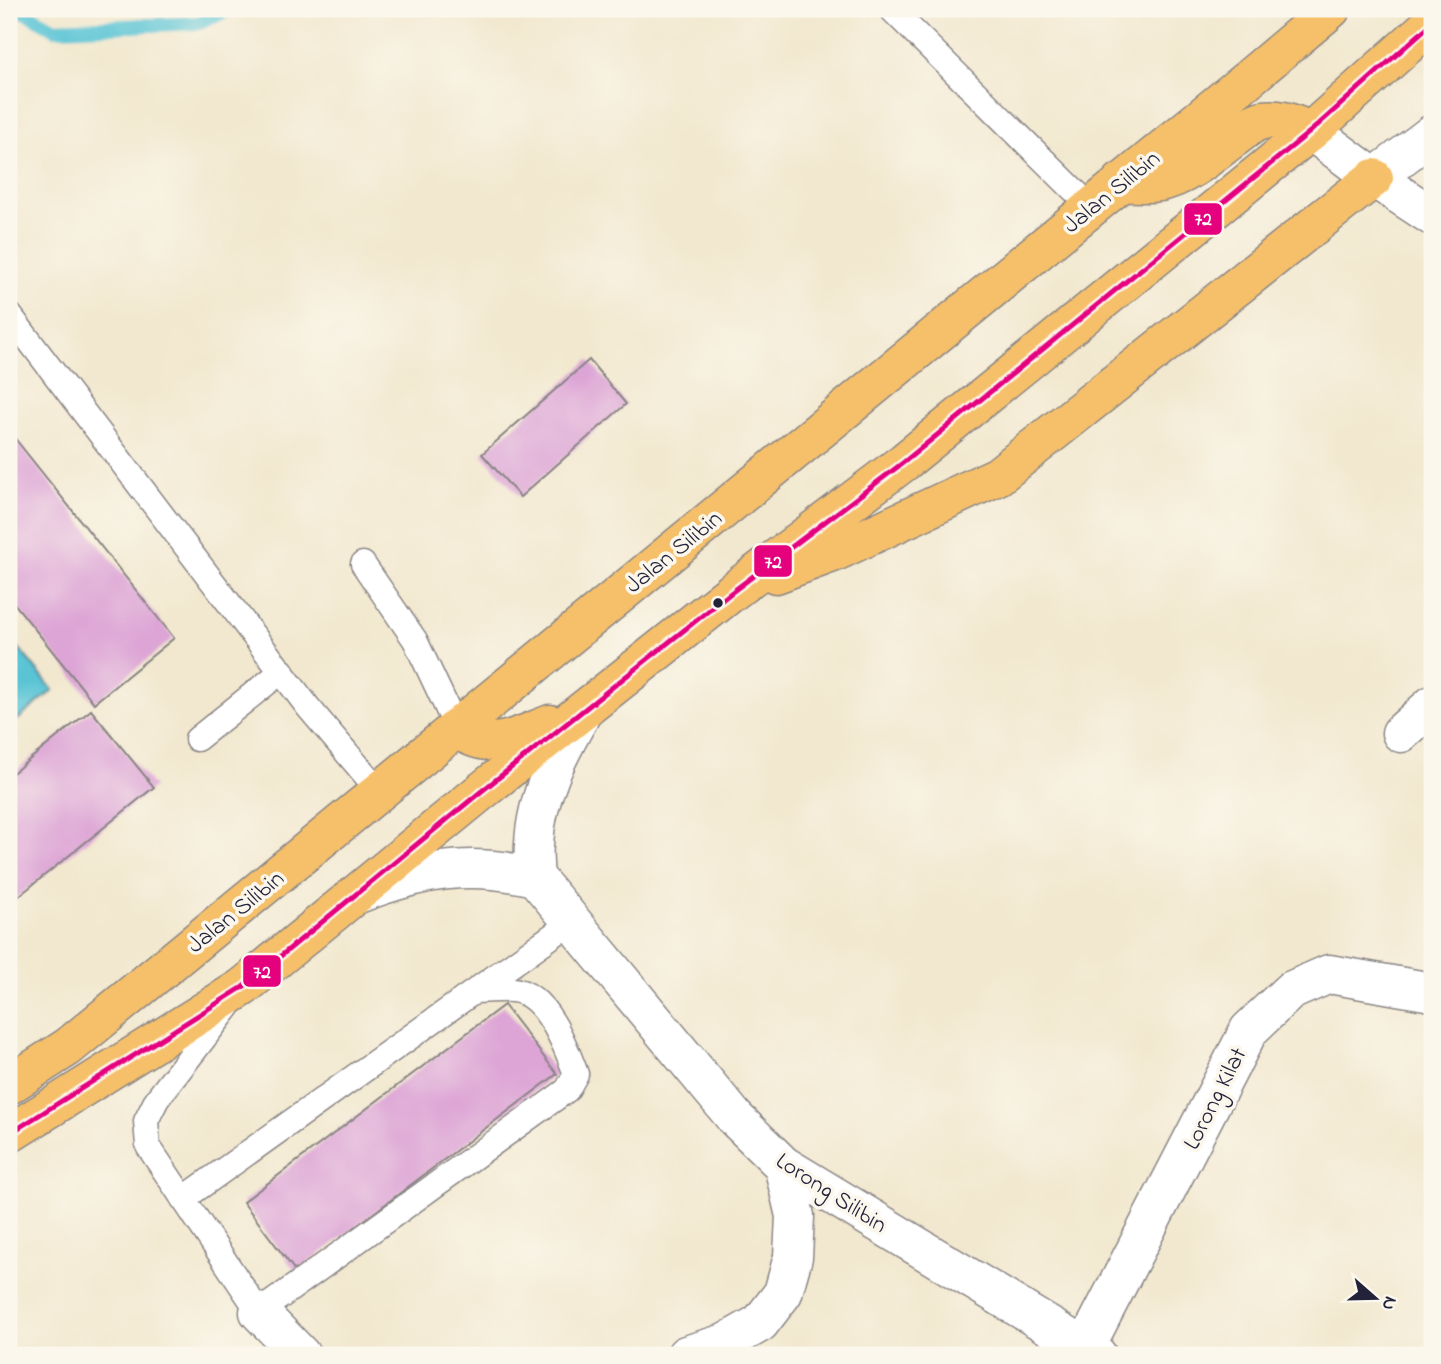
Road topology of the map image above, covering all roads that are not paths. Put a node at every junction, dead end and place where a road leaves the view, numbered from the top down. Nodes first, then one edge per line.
1 (891, 9) edge
2 (1331, 9) edge
3 (1432, 23) edge
4 (1311, 131) junction
5 (1432, 134) edge
6 (1374, 178) junction
7 (1121, 182) junction
8 (1091, 207) junction
9 (1432, 216) edge
10 (9, 314) edge
11 (363, 564) dead end
12 (732, 592) junction
13 (282, 671) junction
14 (1432, 705) edge
15 (583, 711) junction
16 (457, 729) junction
17 (1401, 733) dead end
18 (197, 739) dead end
19 (380, 792) junction
20 (535, 877) junction
21 (352, 897) junction
22 (573, 921) junction
23 (243, 987) junction
24 (475, 991) junction
25 (1432, 992) edge
26 (9, 1085) edge
27 (9, 1134) edge
28 (783, 1166) junction
29 (183, 1199) junction
30 (259, 1312) junction
31 (1091, 1352) edge
32 (301, 1355) edge
33 (687, 1355) edge

1 - 8 lane
2 - 7 main road, Jalan Silibin
3 - 4 main road
4 - 6 street
4 - 7 main road
4 - 12 main road
5 - 6 street
6 - 9 street
6 - 12 main road
7 - 8 main road, Jalan Silibin
8 - 16 main road, Jalan Silibin
10 - 13 lane
11 - 16 lane
12 - 15 main road
13 - 18 lane
13 - 19 lane
14 - 17 street
15 - 16 main road
15 - 20 street
15 - 21 main road
16 - 19 main road, Jalan Silibin
19 - 26 main road, Jalan Silibin
20 - 21 street
20 - 22 street, Lorong Silibin
21 - 23 main road
22 - 24 lane
22 - 28 street, Lorong Silibin
23 - 27 main road
23 - 29 lane
24 - 29 lane
24 - 30 lane
25 - 31 street, Lorong Kilat
28 - 31 street, Lorong Silibin
28 - 33 street
29 - 30 lane
30 - 32 street

